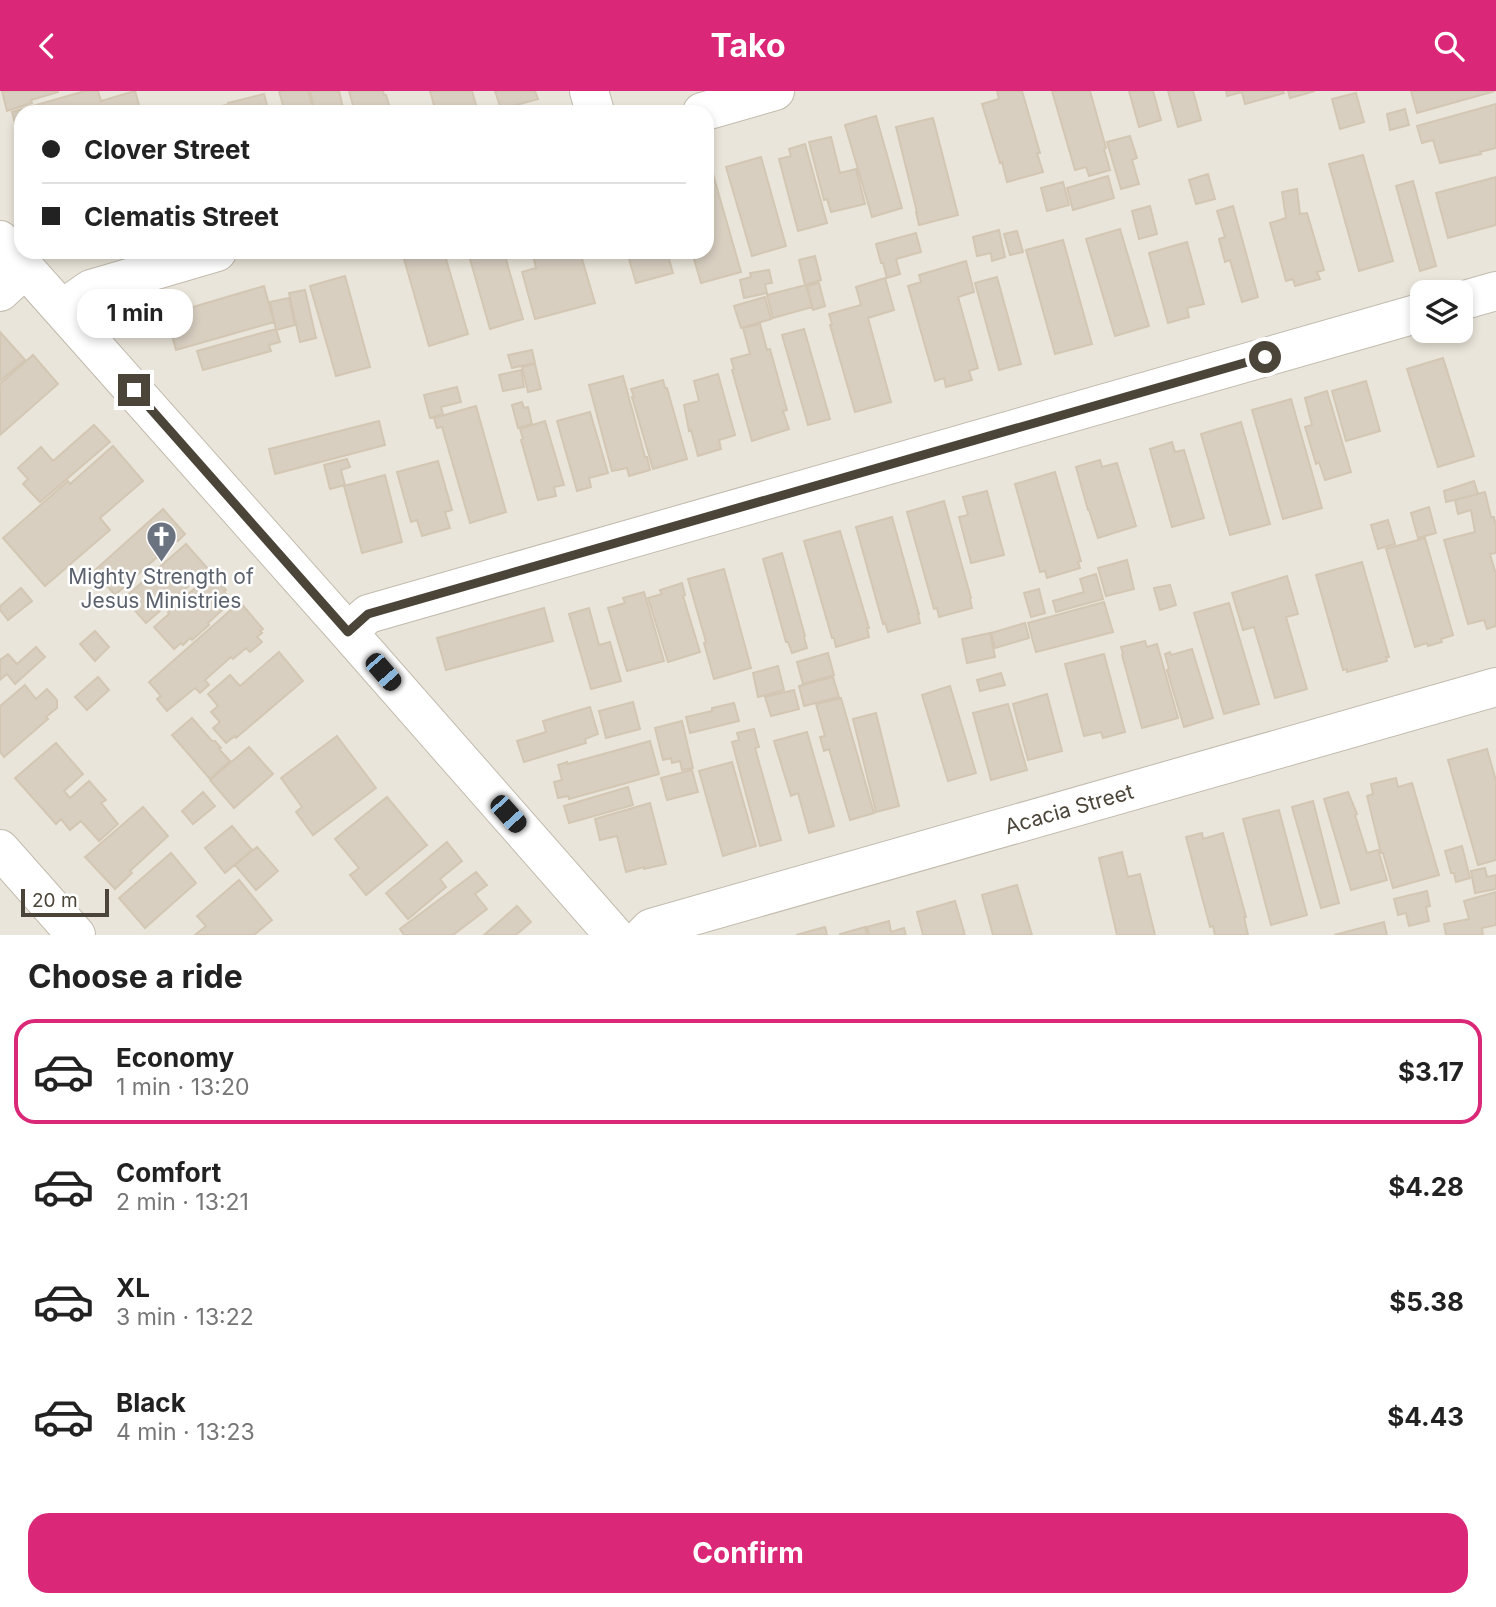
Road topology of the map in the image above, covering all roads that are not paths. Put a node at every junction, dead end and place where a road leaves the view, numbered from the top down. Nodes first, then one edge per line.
1 (775, 91) edge
2 (714, 109) edge
3 (0, 240) edge
4 (193, 259) edge
5 (13, 281) edge
6 (1496, 291) edge
7 (1473, 298) edge
8 (62, 309) junction
9 (1410, 316) edge
10 (348, 632) junction
11 (1496, 687) edge
12 (0, 849) edge
13 (76, 935) edge
14 (614, 935) edge
15 (644, 935) edge

1 - 2 street
3 - 5 street
4 - 8 street
5 - 8 street
6 - 7 street
8 - 10 street
9 - 10 street
10 - 14 street
11 - 15 street, Acacia Street
12 - 13 street

